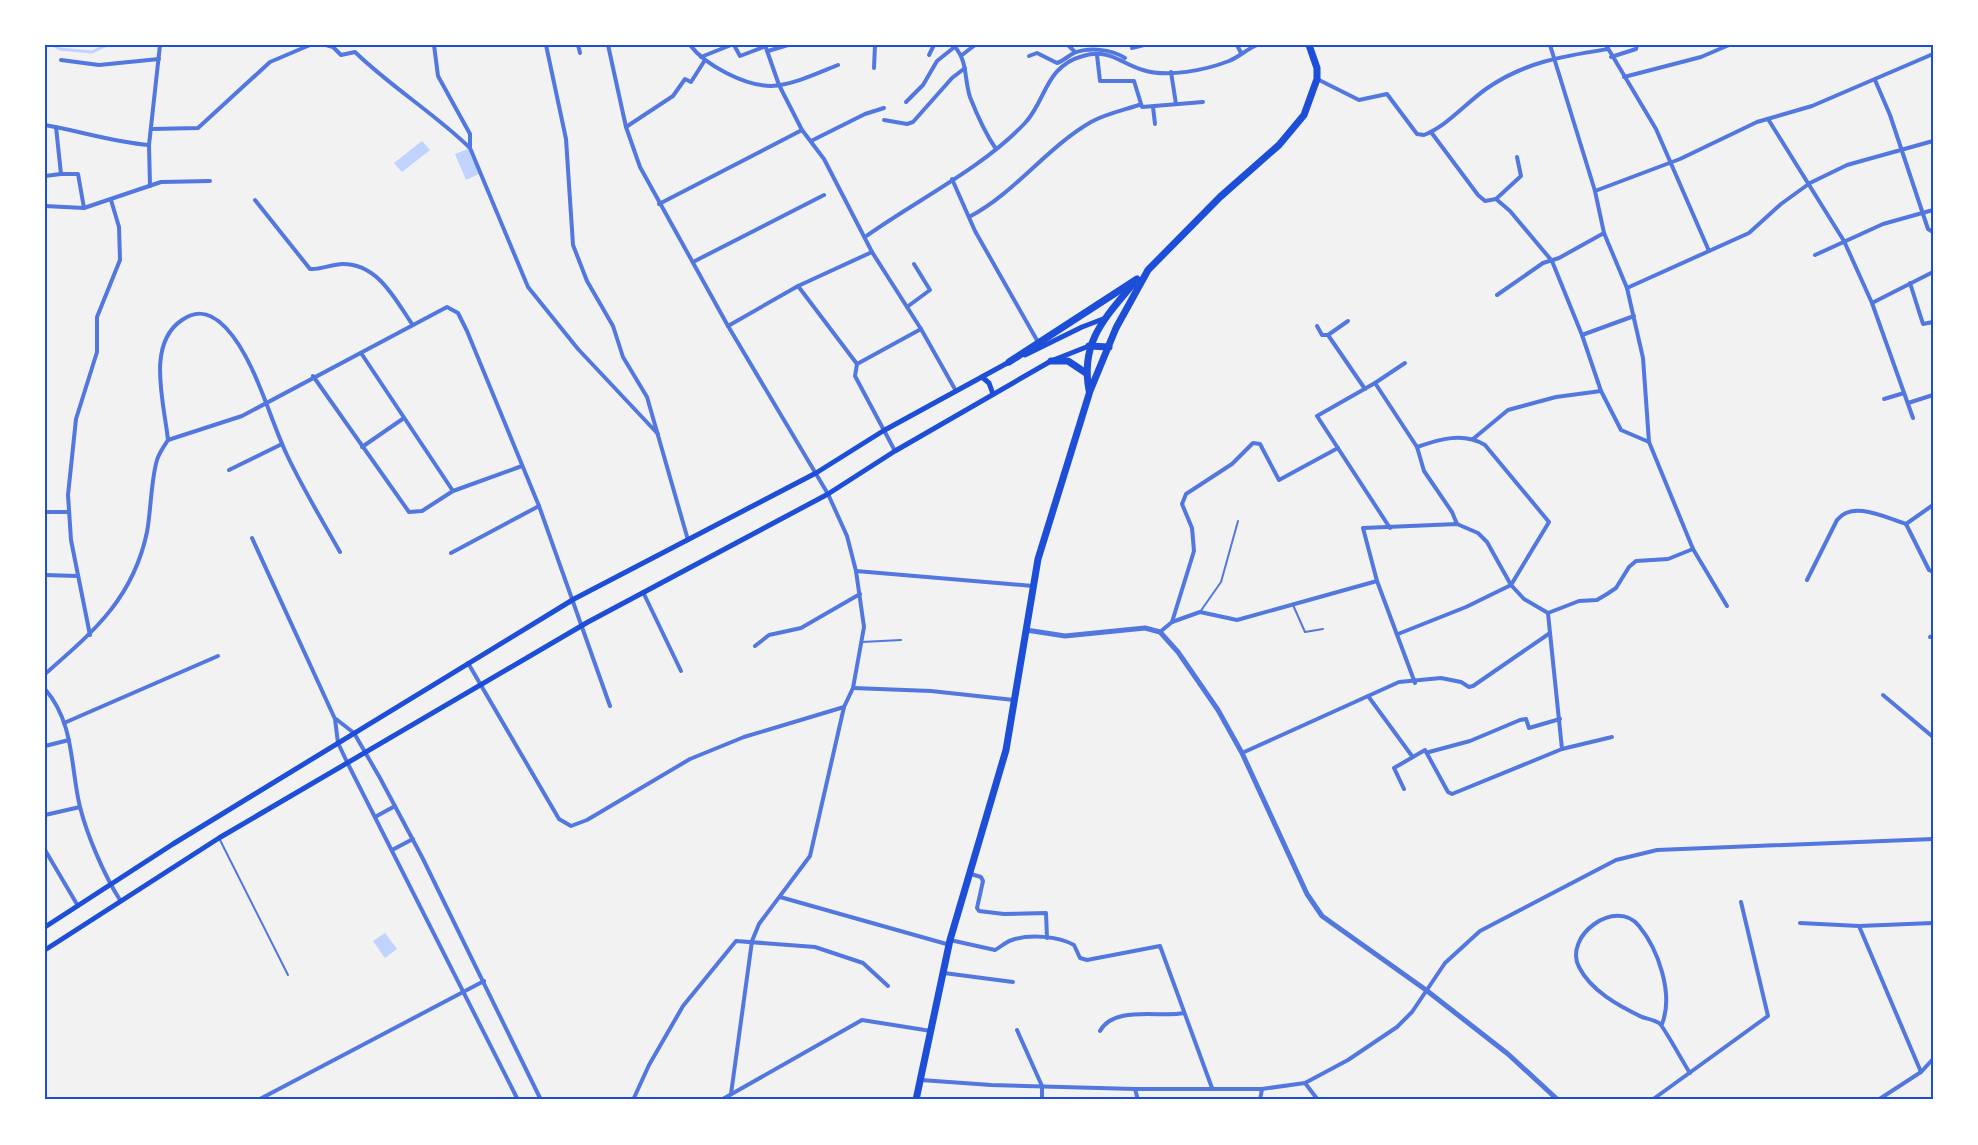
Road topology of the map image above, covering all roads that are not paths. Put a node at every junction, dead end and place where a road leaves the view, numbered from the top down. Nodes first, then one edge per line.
1 (160, 45) edge
2 (310, 45) edge
3 (326, 45) edge
4 (434, 45) edge
5 (546, 45) edge
6 (578, 45) edge
7 (690, 45) edge
8 (732, 45) edge
9 (788, 45) edge
10 (875, 45) edge
11 (934, 45) edge
12 (975, 45) edge
13 (1068, 45) edge
14 (1144, 45) edge
15 (1237, 45) edge
16 (1257, 45) edge
17 (1310, 45) edge
18 (1550, 45) edge
19 (1638, 45) edge
20 (1729, 45) edge
21 (956, 46) edge
22 (608, 47) edge
23 (1607, 47) edge
24 (766, 48) edge
25 (1132, 48) dead end
26 (1075, 52) junction
27 (580, 53) dead end
28 (1241, 54) junction
29 (1933, 54) edge
30 (929, 55) dead end
31 (962, 55) junction
32 (1097, 55) junction
33 (1029, 56) dead end
34 (1611, 57) junction
35 (1553, 58) junction
36 (159, 59) junction
37 (703, 59) junction
38 (61, 60) dead end
39 (1129, 62) junction
40 (838, 65) dead end
41 (874, 68) dead end
42 (965, 68) junction
43 (1171, 72) junction
44 (1624, 77) junction
45 (1317, 79) junction
46 (1875, 80) junction
47 (779, 85) junction
48 (906, 102) dead end
49 (1203, 102) dead end
50 (1176, 104) junction
51 (1139, 105) junction
52 (1153, 107) junction
53 (884, 108) dead end
54 (1768, 119) junction
55 (884, 120) dead end
56 (1155, 124) dead end
57 (45, 125) edge
58 (56, 127) junction
59 (626, 127) junction
60 (152, 129) junction
61 (802, 130) junction
62 (1431, 132) junction
63 (811, 141) junction
64 (1933, 141) edge
65 (148, 145) junction
66 (470, 148) junction
67 (996, 149) junction
68 (1900, 150) junction
69 (1517, 157) dead end
70 (1669, 164) junction
71 (61, 174) junction
72 (45, 176) edge
73 (952, 179) junction
74 (210, 182) dead end
75 (1810, 183) junction
76 (150, 186) junction
77 (1595, 191) junction
78 (824, 195) dead end
79 (1496, 199) junction
80 (111, 200) junction
81 (255, 200) dead end
82 (659, 204) junction
83 (45, 206) edge
84 (84, 208) junction
85 (1933, 210) edge
86 (1922, 213) junction
87 (969, 217) junction
88 (1933, 232) edge
89 (1604, 233) junction
90 (865, 237) junction
91 (1844, 241) junction
92 (1709, 251) junction
93 (872, 252) junction
94 (1815, 255) dead end
95 (1552, 261) junction
96 (693, 262) junction
97 (914, 264) dead end
98 (1148, 270) junction
99 (1933, 272) edge
100 (1137, 279) junction
101 (1910, 283) junction
102 (798, 286) junction
103 (1627, 288) junction
104 (1497, 295) dead end
105 (1872, 303) junction
106 (907, 307) junction
107 (1634, 316) junction
108 (1103, 320) junction
109 (1348, 321) dead end
110 (1933, 322) edge
111 (412, 324) junction
112 (728, 326) junction
113 (1317, 326) dead end
114 (921, 328) junction
115 (1116, 328) junction
116 (1328, 335) junction
117 (1582, 335) junction
118 (1038, 342) junction
119 (1089, 346) junction
120 (1109, 347) junction
121 (361, 353) junction
122 (1051, 361) junction
123 (1009, 362) junction
124 (1405, 363) dead end
125 (857, 364) junction
126 (1086, 373) junction
127 (313, 376) junction
128 (982, 376) junction
129 (1375, 383) junction
130 (1365, 389) junction
131 (956, 391) junction
132 (1090, 391) junction
133 (1600, 391) junction
134 (1904, 393) junction
135 (993, 394) junction
136 (1933, 395) edge
137 (1884, 399) dead end
138 (265, 404) junction
139 (1908, 404) junction
140 (404, 418) junction
141 (1912, 418) dead end
142 (883, 431) junction
143 (658, 434) junction
144 (1473, 439) junction
145 (168, 440) junction
146 (1649, 442) junction
147 (282, 444) junction
148 (362, 447) junction
149 (1417, 447) junction
150 (1338, 448) junction
151 (895, 451) junction
152 (522, 466) junction
153 (229, 470) dead end
154 (816, 473) junction
155 (453, 491) junction
156 (828, 494) junction
157 (1933, 505) edge
158 (539, 506) junction
159 (45, 512) edge
160 (69, 512) junction
161 (1238, 521) dead end
162 (1456, 524) junction
163 (1906, 524) junction
164 (1390, 528) junction
165 (252, 538) dead end
166 (688, 540) junction
167 (1693, 549) junction
168 (340, 552) dead end
169 (452, 553) dead end
170 (856, 571) junction
171 (1933, 572) edge
172 (45, 575) edge
173 (77, 576) junction
174 (1808, 580) dead end
175 (1377, 581) junction
176 (1511, 585) junction
177 (1033, 586) junction
178 (643, 592) junction
179 (860, 594) junction
180 (574, 599) junction
181 (1293, 605) junction
182 (1728, 606) dead end
183 (1200, 612) junction
184 (1548, 614) junction
185 (1172, 622) junction
186 (580, 626) junction
187 (1323, 629) dead end
188 (1026, 630) junction
189 (1160, 632) junction
190 (1550, 633) junction
191 (1398, 634) junction
192 (90, 636) junction
193 (901, 640) dead end
194 (862, 642) junction
195 (755, 646) dead end
196 (218, 656) dead end
197 (468, 663) junction
198 (681, 671) dead end
199 (45, 674) edge
200 (1414, 682) junction
201 (481, 684) junction
202 (853, 688) junction
203 (45, 689) edge
204 (1883, 695) dead end
205 (1368, 696) junction
206 (1016, 700) junction
207 (610, 706) dead end
208 (844, 707) junction
209 (335, 719) junction
210 (1560, 719) junction
211 (64, 723) junction
212 (354, 733) junction
213 (1612, 737) dead end
214 (1933, 737) edge
215 (69, 740) junction
216 (338, 743) junction
217 (45, 746) edge
218 (1562, 748) junction
219 (366, 751) junction
220 (1429, 752) junction
221 (1242, 753) junction
222 (1412, 756) junction
223 (347, 762) junction
224 (1404, 789) dead end
225 (395, 806) junction
226 (80, 807) junction
227 (45, 815) edge
228 (375, 817) junction
229 (219, 838) junction
230 (413, 839) junction
231 (1933, 839) edge
232 (45, 850) edge
233 (392, 850) junction
234 (970, 874) junction
235 (111, 885) junction
236 (780, 897) junction
237 (120, 900) junction
238 (1741, 902) dead end
239 (78, 906) junction
240 (1933, 923) edge
241 (1800, 924) dead end
242 (1859, 926) junction
243 (45, 927) edge
244 (1047, 938) junction
245 (752, 941) junction
246 (950, 943) junction
247 (45, 950) edge
248 (943, 973) junction
249 (288, 975) dead end
250 (484, 981) junction
251 (1013, 982) dead end
252 (888, 986) dead end
253 (1426, 990) junction
254 (461, 992) junction
255 (1184, 1014) junction
256 (1662, 1024) junction
257 (1017, 1030) dead end
258 (931, 1031) junction
259 (1100, 1031) dead end
260 (1933, 1059) edge
261 (1921, 1072) junction
262 (1690, 1073) junction
263 (921, 1080) junction
264 (1305, 1083) junction
265 (1042, 1086) junction
266 (1212, 1088) junction
267 (1135, 1089) junction
268 (1262, 1089) junction
269 (731, 1094) junction
270 (540, 1099) edge
271 (258, 1100) edge
272 (518, 1100) edge
273 (633, 1100) edge
274 (721, 1100) edge
275 (916, 1100) edge
276 (1042, 1100) edge
277 (1138, 1100) edge
278 (1260, 1100) edge
279 (1318, 1100) edge
280 (1558, 1100) edge
281 (1652, 1100) edge
282 (1878, 1100) edge

1 - 36 street
2 - 60 street
3 - 66 street
4 - 66 street
5 - 143 street
6 - 27 street
7 - 37 street
8 - 24 street
8 - 37 street
9 - 24 street
10 - 41 street
11 - 30 street
12 - 31 street
13 - 26 street
14 - 25 street
15 - 28 street
16 - 28 street
17 - 45 highway
18 - 35 street
19 - 34 street
20 - 44 street
21 - 31 street
21 - 48 street
22 - 59 street
23 - 34 street
23 - 35 street
24 - 47 street
26 - 33 street
26 - 39 street
28 - 43 street
29 - 46 street
31 - 42 street
32 - 39 street
32 - 51 street
32 - 67 street
34 - 44 street
35 - 62 street
35 - 77 street
36 - 38 street
36 - 60 street
37 - 47 street
37 - 59 street
39 - 43 street
40 - 47 street
42 - 55 street
42 - 67 street
43 - 50 street
44 - 70 street
45 - 62 street
45 - 98 highway
46 - 54 street
46 - 68 street
47 - 61 street
49 - 50 street
50 - 52 street
51 - 52 street
51 - 87 street
52 - 56 street
53 - 63 street
54 - 70 street
54 - 75 street
57 - 58 street
58 - 65 street
58 - 71 street
59 - 82 street
60 - 65 street
61 - 63 street
61 - 82 street
62 - 79 street
63 - 90 street
64 - 68 street
65 - 76 street
66 - 143 street
67 - 73 street
68 - 75 street
68 - 86 street
69 - 79 street
70 - 77 street
70 - 92 street
71 - 72 street
71 - 84 street
73 - 87 street
73 - 90 street
74 - 76 street
75 - 91 street
75 - 92 street
76 - 80 street
77 - 89 street
78 - 96 street
79 - 95 street
80 - 84 street
80 - 160 street
81 - 111 street
82 - 96 street
83 - 84 street
85 - 86 street
86 - 88 street
86 - 91 street
87 - 118 street
89 - 95 street
89 - 103 street
90 - 93 street
91 - 94 street
91 - 105 street
92 - 103 street
93 - 102 street
93 - 106 street
95 - 104 street
95 - 117 street
96 - 112 street
97 - 106 street
98 - 100 highway
98 - 115 highway
99 - 101 street
100 - 108 highway
100 - 118 highway
101 - 105 street
101 - 110 street
102 - 112 street
102 - 125 street
103 - 107 street
105 - 134 street
106 - 114 street
107 - 117 street
107 - 146 street
108 - 115 highway
108 - 119 highway
108 - 123 main road
109 - 116 street
111 - 121 street
111 - 152 street
112 - 154 street
113 - 116 street
114 - 125 street
114 - 131 street
115 - 120 highway
116 - 130 street
117 - 133 street
118 - 123 highway
119 - 120 highway
119 - 122 main road
119 - 126 highway
120 - 132 highway
121 - 127 street
121 - 140 street
122 - 126 highway
122 - 135 main road
123 - 128 main road
124 - 129 street
125 - 142 street
126 - 132 highway
127 - 138 street
127 - 148 street
128 - 131 main road
128 - 135 main road
129 - 130 street
129 - 149 street
130 - 150 street
131 - 142 main road
132 - 177 highway
133 - 144 street
133 - 146 street
134 - 137 street
134 - 139 street
135 - 151 main road
136 - 139 street
138 - 145 street
138 - 145 street
138 - 147 street
139 - 141 street
140 - 148 street
140 - 155 street
142 - 151 street
142 - 154 main road
143 - 166 street
144 - 149 street
144 - 176 street
145 - 192 street
146 - 167 street
147 - 153 street
147 - 168 street
148 - 155 street
149 - 162 street
150 - 164 street
150 - 185 street
151 - 156 main road
152 - 155 street
152 - 158 street
154 - 156 street
154 - 166 main road
156 - 170 street
156 - 178 main road
157 - 163 street
158 - 169 street
158 - 180 street
159 - 160 street
160 - 173 street
161 - 183 lane
162 - 164 street
162 - 176 street
163 - 171 street
163 - 174 street
164 - 175 street
165 - 209 street
166 - 180 main road
167 - 182 street
167 - 184 street
170 - 177 street
170 - 179 street
172 - 173 street
173 - 192 street
175 - 181 street
175 - 191 street
176 - 184 street
176 - 191 street
177 - 188 highway
178 - 186 main road
178 - 198 street
179 - 194 street
179 - 195 street
180 - 186 street
180 - 197 main road
181 - 183 street
181 - 187 lane
183 - 185 street
184 - 190 street
185 - 189 street
186 - 201 main road
186 - 207 street
188 - 189 street
188 - 206 highway
189 - 221 street
190 - 200 street
190 - 210 street
191 - 200 street
192 - 199 street
193 - 194 lane
194 - 202 street
196 - 211 street
197 - 201 street
197 - 212 main road
200 - 205 street
201 - 208 street
201 - 219 main road
202 - 206 street
202 - 208 street
203 - 211 street
204 - 214 street
205 - 221 street
205 - 222 street
206 - 234 highway
208 - 236 street
209 - 212 street
209 - 216 street
210 - 218 street
210 - 220 street
211 - 215 street
212 - 216 main road
212 - 219 street
213 - 218 street
215 - 217 street
215 - 226 street
216 - 223 street
216 - 235 main road
218 - 220 street
219 - 223 main road
219 - 225 street
220 - 222 street
221 - 253 street
222 - 224 street
223 - 228 street
223 - 229 main road
225 - 228 street
225 - 230 street
226 - 227 street
226 - 235 street
228 - 233 street
229 - 237 main road
229 - 249 lane
230 - 233 street
230 - 250 street
231 - 253 street
232 - 239 street
233 - 254 street
234 - 244 street
234 - 246 highway
235 - 237 street
235 - 239 main road
236 - 245 street
236 - 246 street
237 - 247 main road
238 - 262 street
239 - 243 main road
240 - 242 street
241 - 242 street
242 - 261 street
244 - 246 street
244 - 255 street
245 - 252 street
245 - 269 street
245 - 273 street
246 - 248 highway
248 - 251 street
248 - 258 highway
250 - 254 street
250 - 270 street
253 - 264 street
253 - 280 street
254 - 271 street
254 - 272 street
255 - 259 street
255 - 266 street
256 - 256 street
256 - 262 street
257 - 265 street
258 - 263 highway
258 - 269 street
260 - 261 street
261 - 282 street
262 - 281 street
263 - 265 street
263 - 275 highway
264 - 268 street
264 - 279 street
265 - 267 street
265 - 276 street
266 - 267 street
266 - 268 street
267 - 277 street
268 - 278 street
269 - 274 street

